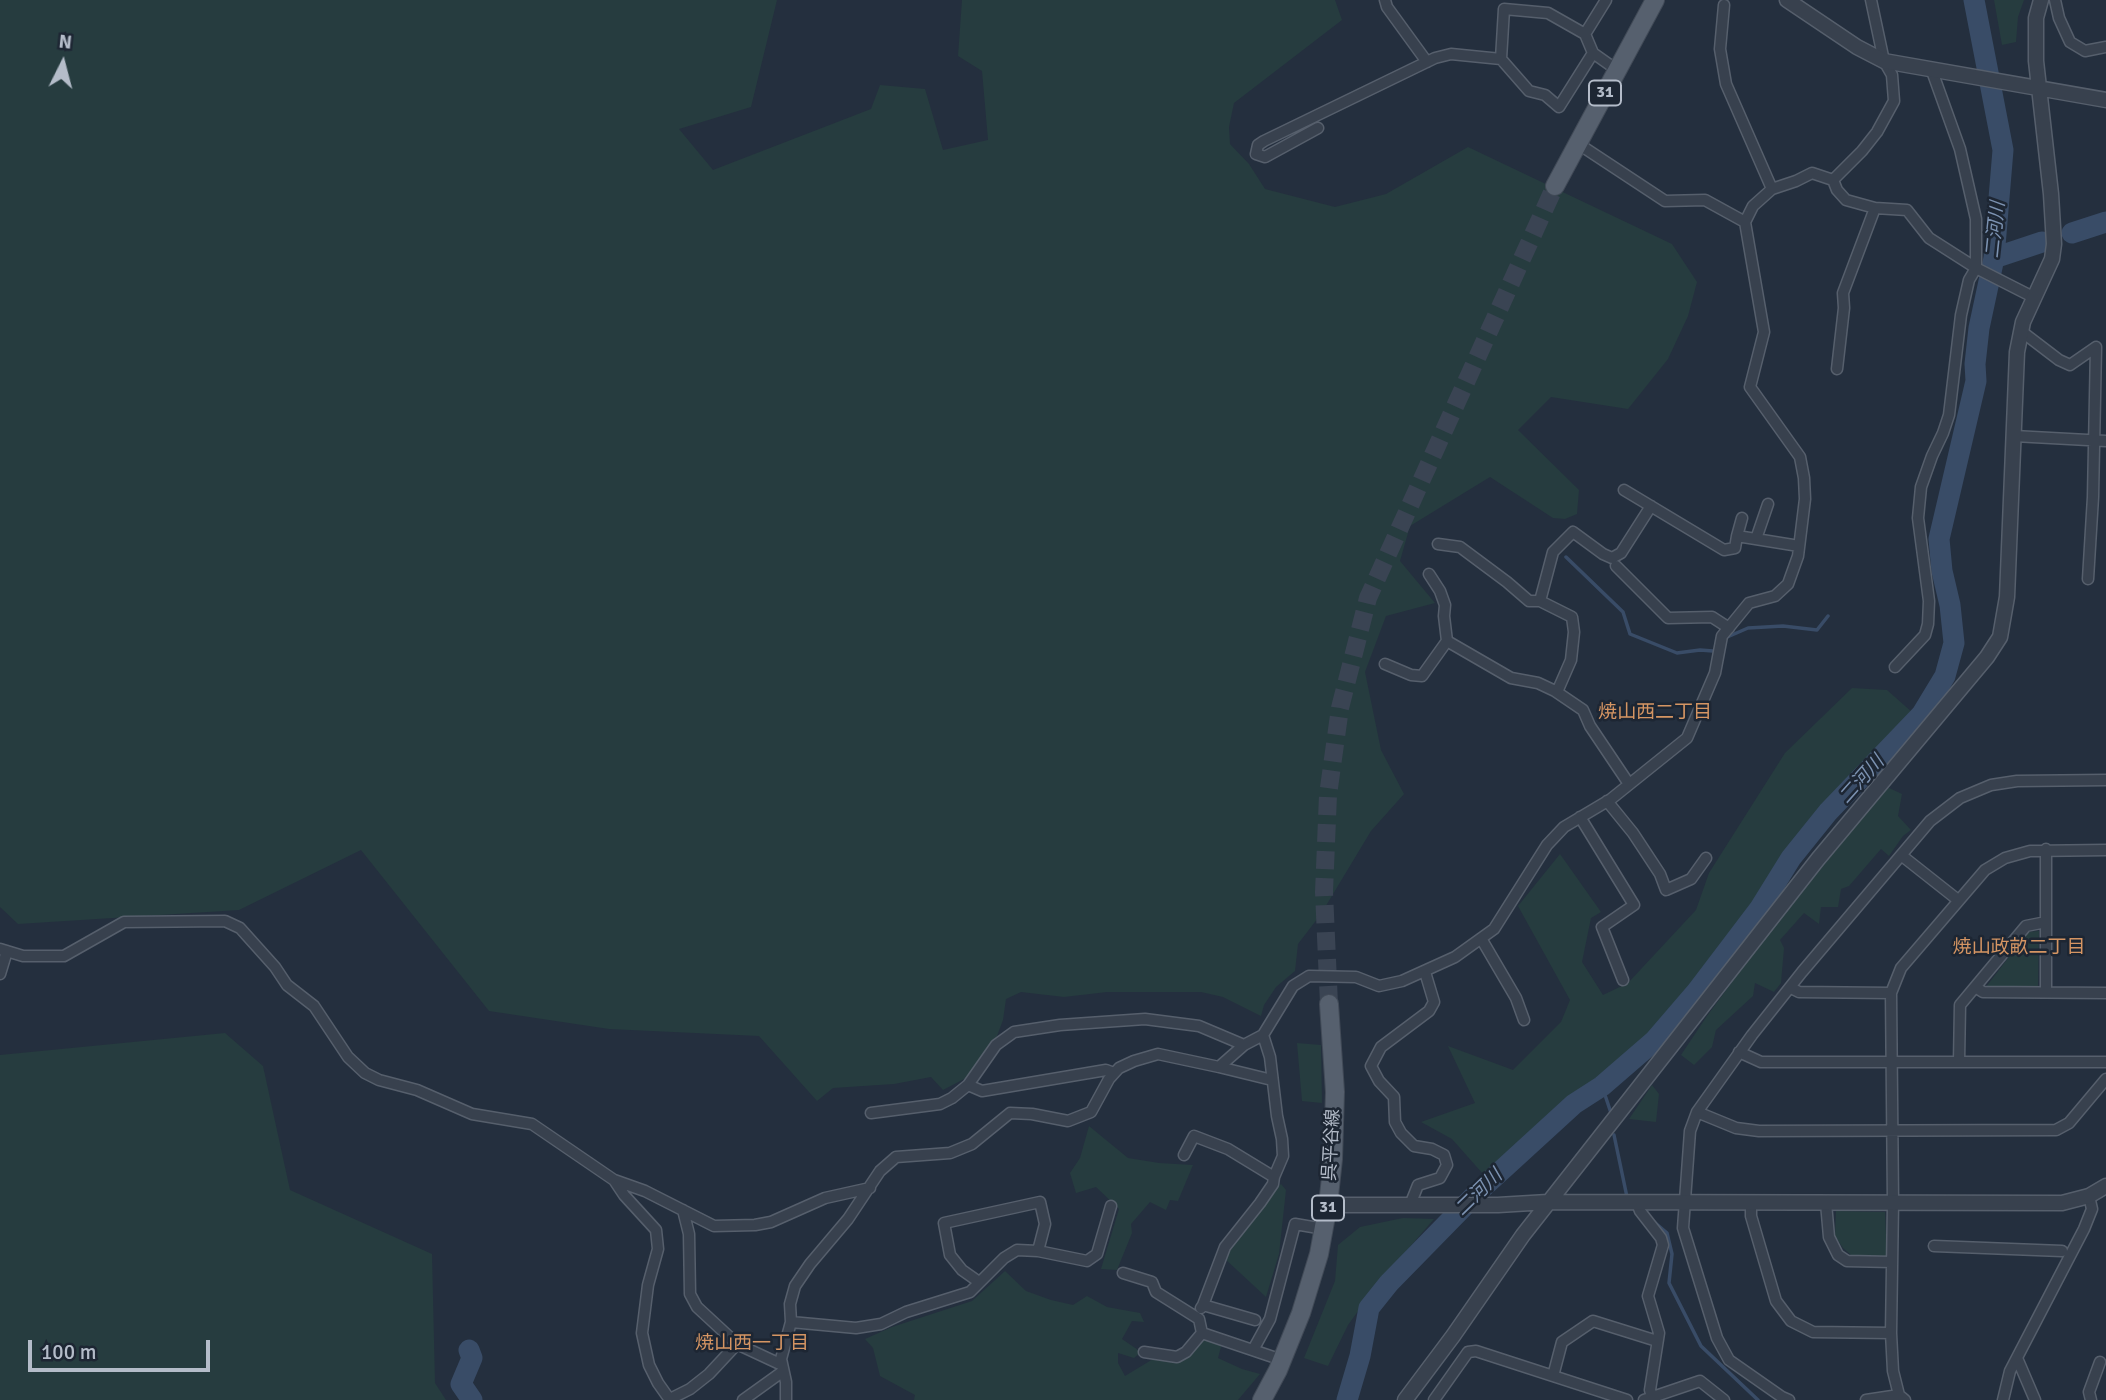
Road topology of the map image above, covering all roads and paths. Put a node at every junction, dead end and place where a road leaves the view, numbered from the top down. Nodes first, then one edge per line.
1 (1385, 0) edge
2 (1606, 0) edge
3 (1656, 0) edge
4 (1787, 0) edge
5 (1871, 0) edge
6 (2041, 0) edge
7 (2055, 0) edge
8 (1724, 5) dead end
9 (1585, 34) junction
10 (2106, 47) edge
11 (1593, 53) junction
12 (1501, 59) junction
13 (1884, 61) junction
14 (1427, 62) junction
15 (1618, 70) junction
16 (1938, 72) junction
17 (2038, 89) junction
18 (2106, 100) edge
19 (1318, 128) dead end
20 (1577, 143) junction
21 (1833, 180) junction
22 (1555, 186) tunnel mouth
23 (1772, 189) junction
24 (1875, 208) junction
25 (1745, 222) junction
26 (1978, 270) junction
27 (2027, 295) junction
28 (2021, 331) junction
29 (1837, 369) dead end
30 (2014, 436) junction
31 (2100, 441) edge
32 (1624, 491) dead end
33 (1769, 504) dead end
34 (1651, 506) junction
35 (1742, 518) dead end
36 (1737, 536) junction
37 (1756, 539) junction
38 (1438, 544) dead end
39 (1799, 546) junction
40 (1616, 566) dead end
41 (1429, 574) dead end
42 (2088, 579) dead end
43 (1540, 601) junction
44 (1729, 628) junction
45 (1447, 641) junction
46 (1385, 664) dead end
47 (1895, 667) dead end
48 (1558, 692) junction
49 (2106, 780) edge
50 (1629, 785) junction
51 (1607, 801) junction
52 (1580, 817) junction
53 (2046, 849) junction
54 (2106, 850) edge
55 (1901, 855) junction
56 (1706, 858) dead end
57 (1958, 900) junction
58 (2046, 922) junction
59 (1482, 940) junction
60 (3, 950) edge
61 (1425, 972) junction
62 (0, 974) edge
63 (1623, 980) dead end
64 (1975, 987) junction
65 (1791, 988) junction
66 (2046, 992) junction
67 (1891, 993) junction
68 (2106, 993) edge
69 (1329, 1004) tunnel mouth
70 (1524, 1020) dead end
71 (1263, 1035) junction
72 (1244, 1045) junction
73 (1739, 1052) junction
74 (1892, 1062) junction
75 (1959, 1062) junction
76 (2106, 1062) edge
77 (1219, 1067) junction
78 (1114, 1073) junction
79 (2106, 1079) edge
80 (1272, 1080) junction
81 (968, 1085) junction
82 (1698, 1112) junction
83 (871, 1113) dead end
84 (1892, 1131) junction
85 (1184, 1155) dead end
86 (1274, 1177) junction
87 (614, 1180) junction
88 (2106, 1186) edge
89 (870, 1188) junction
90 (2090, 1196) junction
91 (1548, 1202) junction
92 (1632, 1203) junction
93 (1683, 1203) junction
94 (1751, 1203) junction
95 (1826, 1203) junction
96 (1893, 1203) junction
97 (1328, 1205) junction
98 (1410, 1205) junction
99 (1111, 1206) dead end
100 (683, 1210) junction
101 (1324, 1229) junction
102 (1934, 1246) dead end
103 (1038, 1251) junction
104 (2062, 1251) dead end
105 (1892, 1262) junction
106 (1123, 1273) dead end
107 (979, 1282) junction
108 (1203, 1305) junction
109 (1195, 1316) junction
110 (1255, 1320) dead end
111 (791, 1322) junction
112 (1202, 1333) junction
113 (1891, 1333) junction
114 (1657, 1341) junction
115 (737, 1344) junction
116 (1253, 1350) junction
117 (1143, 1352) dead end
118 (2017, 1358) junction
119 (1282, 1360) junction
120 (2100, 1362) dead end
121 (782, 1369) junction
122 (1553, 1376) junction
123 (1902, 1397) edge
124 (1648, 1398) edge
125 (670, 1400) edge
126 (743, 1400) edge
127 (786, 1400) edge
128 (1262, 1400) edge
129 (1405, 1400) edge
130 (1434, 1400) edge
131 (1627, 1400) edge
132 (1724, 1400) edge
133 (1789, 1400) edge
134 (1866, 1400) edge
135 (2003, 1400) edge
136 (2035, 1400) edge
137 (2091, 1400) edge

1 - 14 street
2 - 9 street
3 - 15 main road, 31
4 - 13 street
5 - 13 street
6 - 17 street
7 - 10 street
8 - 23 street
9 - 11 street
9 - 12 street
11 - 12 street
11 - 15 street
12 - 14 street
13 - 16 street
13 - 21 street
14 - 19 street
15 - 20 main road, 31
16 - 17 street
16 - 26 street
17 - 18 street
17 - 27 street
20 - 22 main road, 31
20 - 25 street
21 - 23 street
21 - 24 street
23 - 25 street
24 - 26 street
24 - 29 street
25 - 39 street
26 - 27 street
26 - 47 street
27 - 28 street
28 - 30 street
28 - 31 street
30 - 31 street
30 - 91 street
31 - 42 street
32 - 34 street
33 - 37 street
34 - 36 street
34 - 43 street
35 - 36 street
36 - 37 street
37 - 39 street
38 - 43 street
39 - 44 street
40 - 44 street
41 - 45 street
43 - 48 street
44 - 50 street
45 - 46 street
45 - 48 street
48 - 50 street
49 - 55 street
50 - 51 street
51 - 52 street
51 - 56 street
52 - 59 street
52 - 63 street
53 - 54 street
53 - 57 street
53 - 58 street
55 - 57 street
55 - 65 street
57 - 67 street
58 - 64 street
58 - 66 street
59 - 61 street
59 - 70 street
60 - 62 street
60 - 87 street
61 - 71 street
61 - 98 street
64 - 66 street
64 - 75 street
65 - 67 street
65 - 73 street
66 - 68 street
67 - 74 street
69 - 97 main road, 呉平谷線 / 31
71 - 72 street
71 - 80 street
72 - 77 street
72 - 81 street
73 - 74 street
73 - 82 street
74 - 75 street
74 - 84 street
75 - 76 street
77 - 78 street
77 - 80 street
78 - 81 street
78 - 89 street
79 - 84 street
80 - 86 street
81 - 83 street
82 - 84 street
82 - 93 street
84 - 96 street
85 - 86 street
86 - 108 street
87 - 100 street
87 - 125 street
88 - 90 street
89 - 100 street
89 - 111 street
90 - 96 street
90 - 118 street
91 - 92 street
91 - 98 street
91 - 129 street
92 - 93 street
92 - 114 street
93 - 94 street
93 - 133 street
94 - 95 street
94 - 113 street
95 - 96 street
95 - 105 street
96 - 105 street
97 - 98 street
97 - 101 main road, 呉平谷線 / 31
99 - 103 street
100 - 115 street
101 - 116 street
101 - 119 main road, 呉平谷線 / 31
102 - 104 street
103 - 107 street
103 - 107 street
105 - 113 street
106 - 109 street
107 - 111 street
108 - 109 street
108 - 110 street
109 - 112 street
111 - 121 street
112 - 116 street
112 - 117 street
113 - 123 street
114 - 122 street
114 - 124 street
115 - 121 street
115 - 125 street
116 - 119 street
118 - 135 street
118 - 136 street
119 - 128 main road, 呉平谷線 / 31
120 - 137 street
121 - 126 street
121 - 127 street
122 - 130 street
122 - 131 street
123 - 134 street
124 - 132 street

